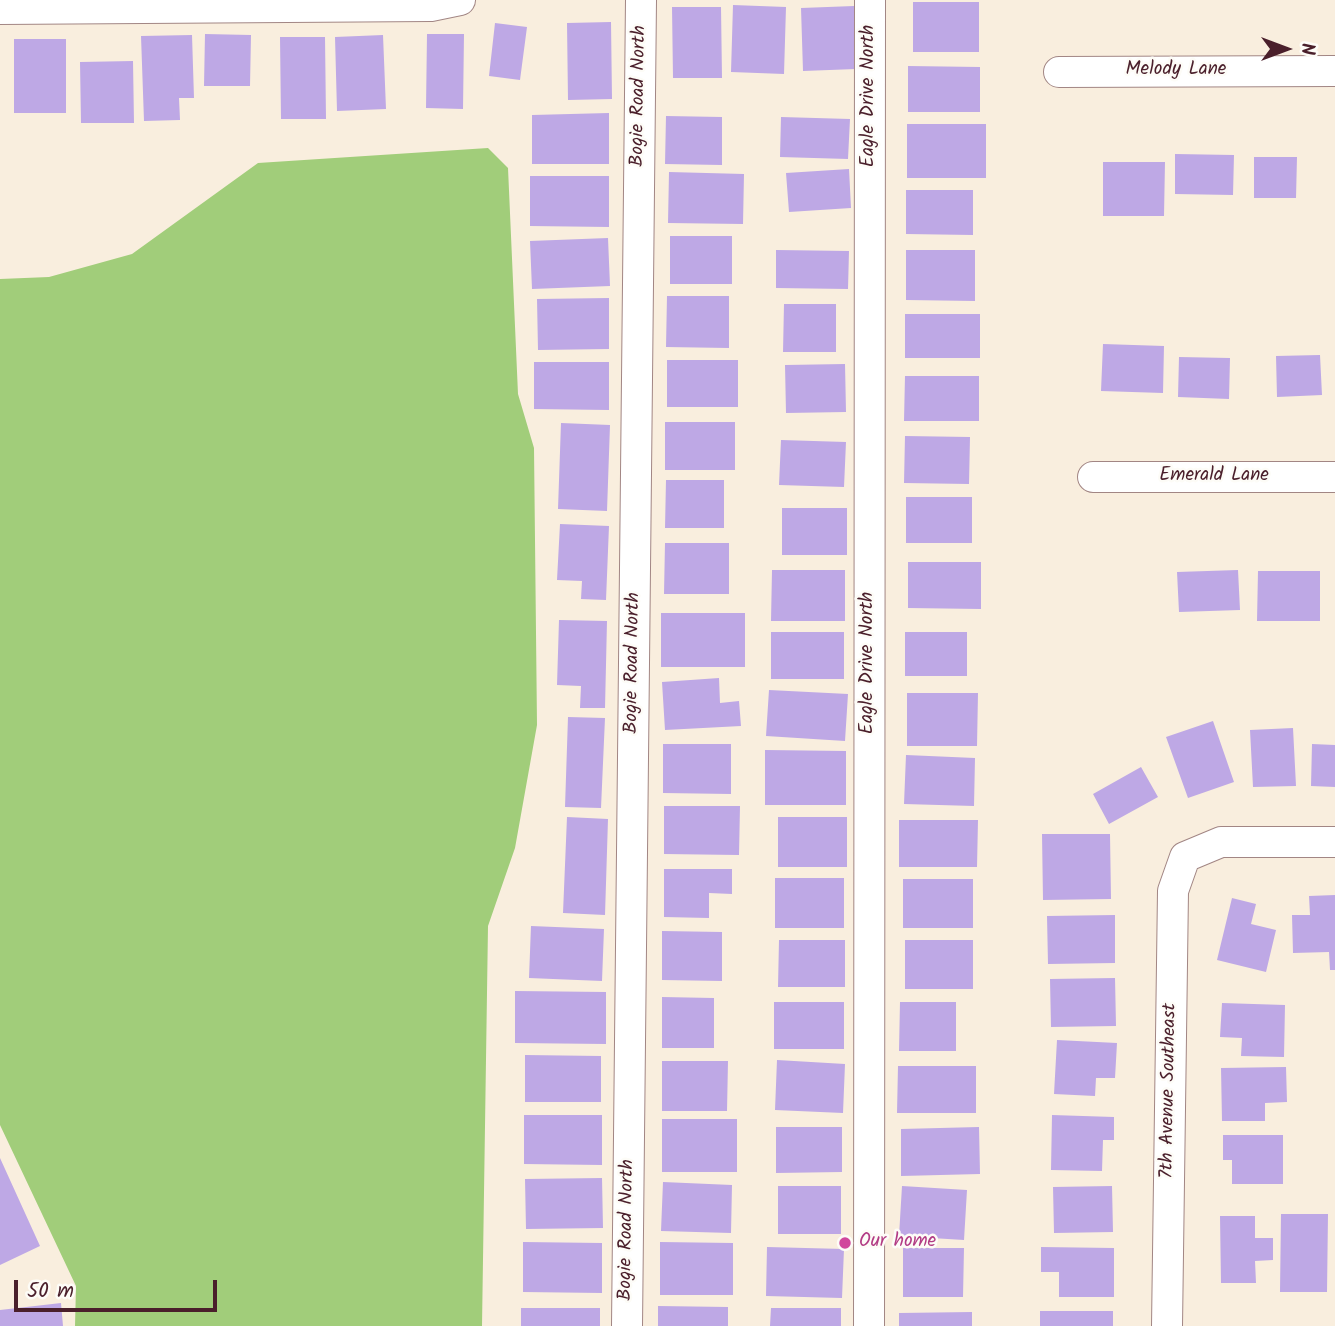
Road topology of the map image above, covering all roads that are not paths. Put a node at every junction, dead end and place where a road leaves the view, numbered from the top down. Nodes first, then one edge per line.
1 (460, 0) edge
2 (641, 0) edge
3 (870, 0) edge
4 (0, 9) edge
5 (1335, 71) edge
6 (1059, 72) dead end
7 (1093, 477) dead end
8 (1335, 477) edge
9 (1335, 842) edge
10 (627, 1326) edge
11 (869, 1326) edge
12 (1167, 1326) edge

1 - 4 street
2 - 10 street, Bogie Road North
3 - 11 street, Eagle Drive North
5 - 6 street, Melody Lane
7 - 8 street, Emerald Lane
9 - 12 street, 7th Avenue Southeast

